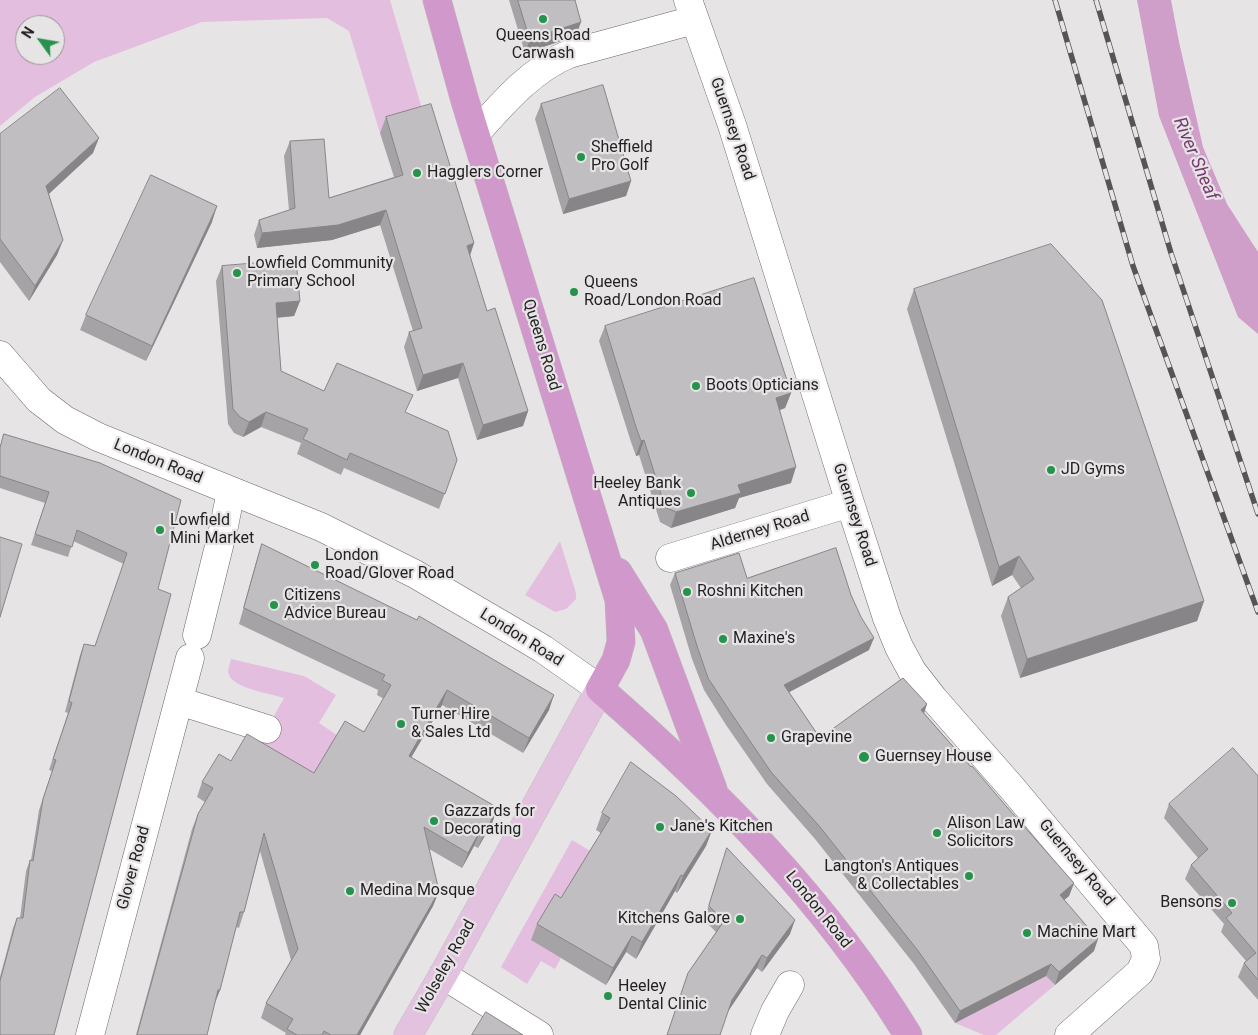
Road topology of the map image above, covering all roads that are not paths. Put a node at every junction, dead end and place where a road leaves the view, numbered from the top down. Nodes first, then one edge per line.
1 (437, 0) edge
2 (691, 10) edge
3 (476, 133) junction
4 (0, 355) edge
5 (13, 384) edge
6 (231, 491) junction
7 (850, 503) junction
8 (603, 548) junction
9 (670, 558) dead end
10 (600, 689) junction
11 (178, 701) junction
12 (267, 729) dead end
13 (714, 793) junction
14 (443, 976) junction
15 (790, 985) dead end
16 (90, 1035) edge
17 (408, 1035) edge
18 (539, 1035) edge
19 (765, 1035) edge
20 (908, 1035) edge
21 (1069, 1035) edge

1 - 3 highway, Queens Road
2 - 3 street
2 - 7 street, Guernsey Road
3 - 8 highway, Queens Road
4 - 5 street, London Road
5 - 6 street, London Road
6 - 10 street, London Road
6 - 11 street, Glover Road
7 - 9 street, Alderney Road
7 - 21 street, Guernsey Road
8 - 10 highway, Queens Road
8 - 13 highway
10 - 13 highway, London Road
10 - 14 main road, Wolseley Road
11 - 12 street
11 - 16 street, Glover Road
13 - 20 highway, London Road
14 - 17 main road, Wolseley Road
14 - 18 street
15 - 19 street

